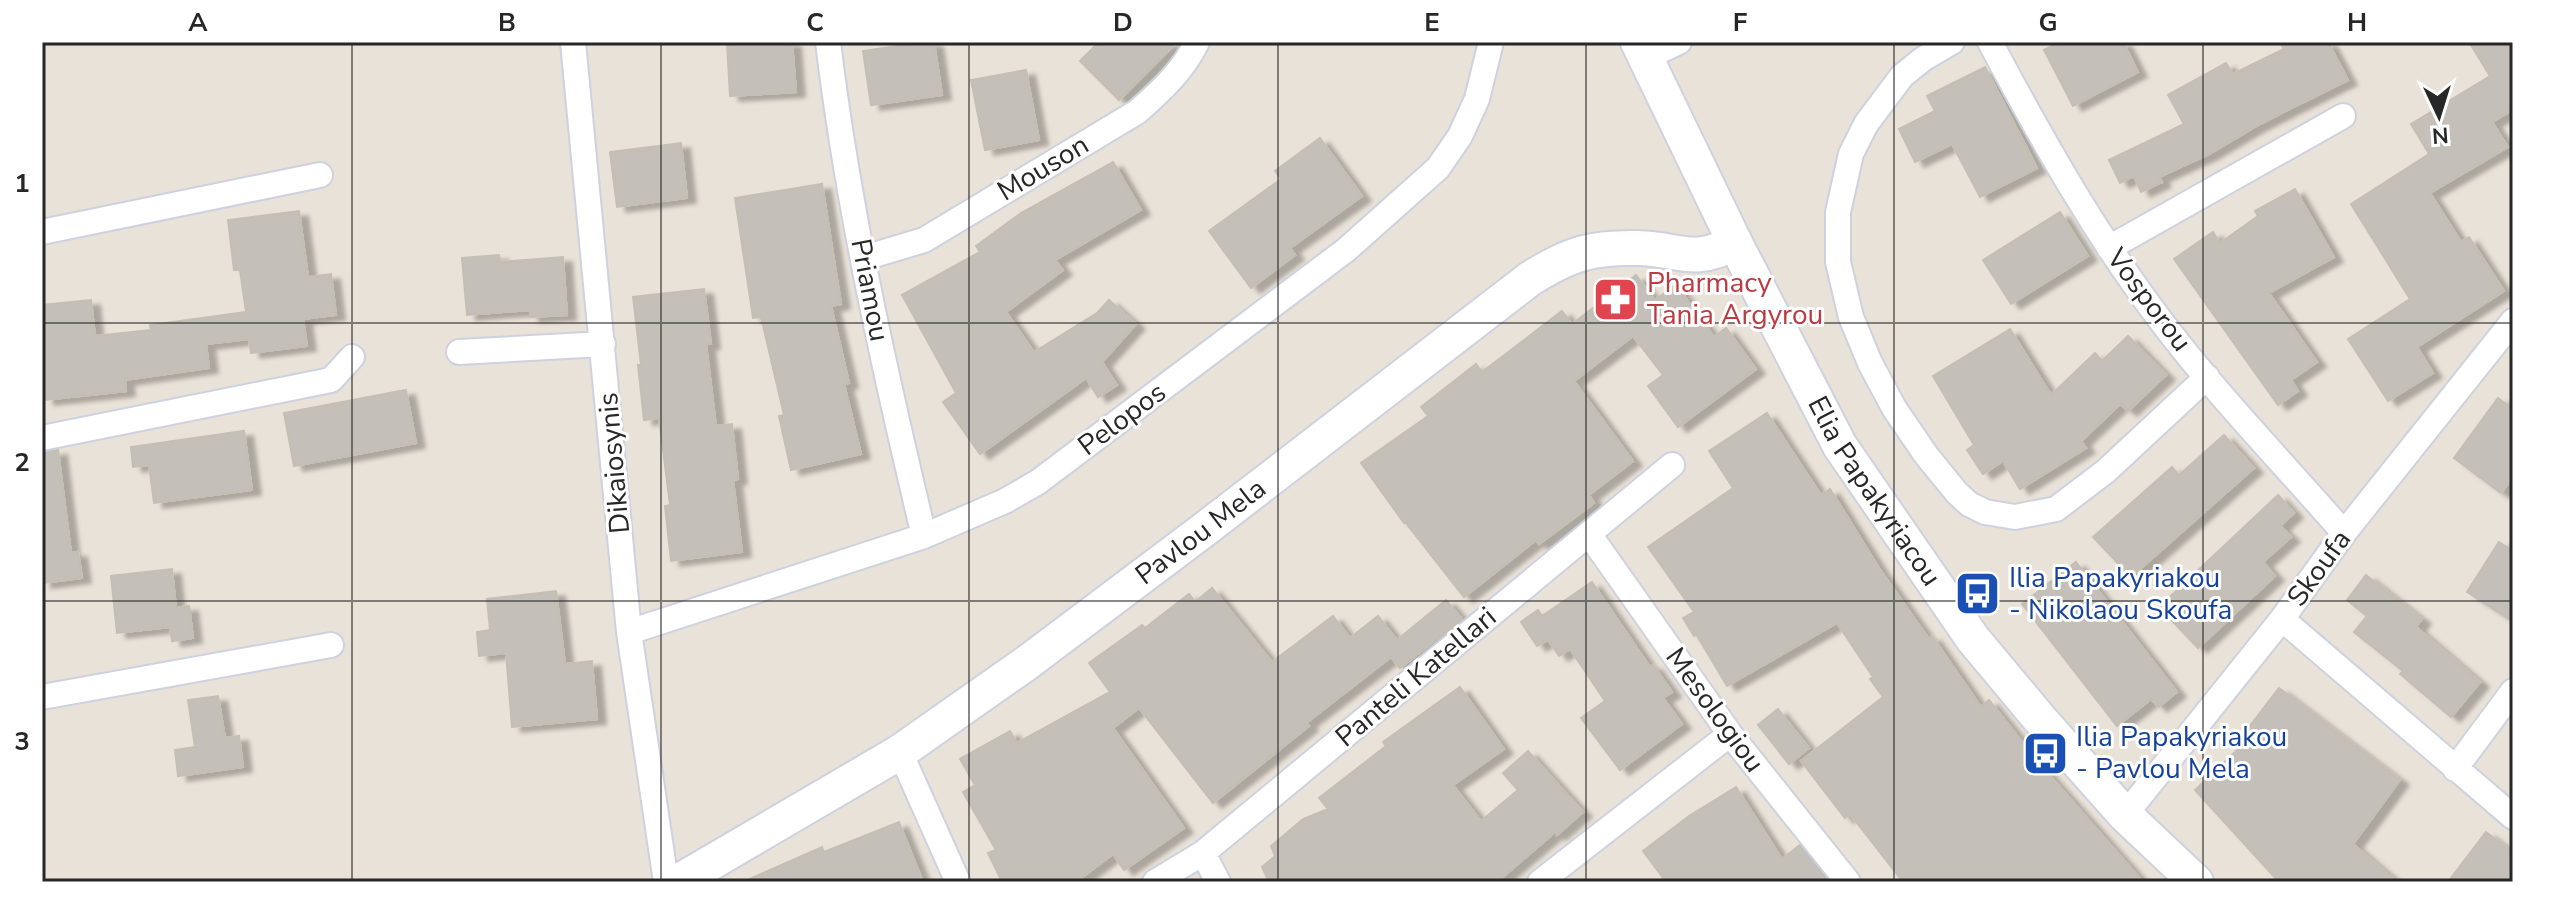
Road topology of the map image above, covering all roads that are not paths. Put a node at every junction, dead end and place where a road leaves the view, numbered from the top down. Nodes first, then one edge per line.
1 (573, 42) edge
2 (828, 42) edge
3 (1197, 42) edge
4 (1491, 42) edge
5 (1679, 42) edge
6 (1952, 42) edge
7 (1990, 42) edge
8 (1641, 50) edge
9 (2343, 116) dead end
10 (320, 175) dead end
11 (42, 232) edge
12 (1735, 243) junction
13 (2109, 248) junction
14 (864, 258) junction
15 (2513, 321) edge
16 (603, 344) junction
17 (459, 352) dead end
18 (352, 357) dead end
19 (2207, 377) junction
20 (42, 438) edge
21 (1672, 465) dead end
22 (2344, 533) junction
23 (1589, 534) junction
24 (924, 536) junction
25 (2282, 619) junction
26 (629, 632) junction
27 (331, 645) dead end
28 (2513, 691) edge
29 (42, 697) edge
30 (1730, 734) junction
31 (900, 752) junction
32 (2455, 769) junction
33 (2125, 815) junction
34 (2513, 817) edge
35 (1203, 853) junction
36 (666, 882) edge
37 (678, 882) edge
38 (958, 882) edge
39 (1155, 882) edge
40 (1218, 882) edge
41 (1540, 882) edge
42 (1848, 882) edge
43 (2196, 882) edge

1 - 16 street, Dikaiosynis
2 - 14 street, Priamou
3 - 14 street, Mouson
4 - 24 street, Pelopos
5 - 8 street
6 - 19 street
7 - 13 street, Vosporou
8 - 12 street, Elia Papakyriacou
9 - 13 street
10 - 11 street
12 - 31 street, Pavlou Mela
12 - 33 street, Elia Papakyriacou
13 - 19 street, Vosporou
14 - 24 street, Priamou
15 - 22 street, Skoufa
16 - 17 street
16 - 26 street, Dikaiosynis
18 - 20 street
19 - 22 street, Vosporou
21 - 23 street, Panteli Katellari
22 - 25 street, Skoufa
23 - 30 street, Mesologiou
23 - 35 street, Panteli Katellari
24 - 26 street, Pelopos
25 - 32 street
25 - 33 street, Skoufa
26 - 36 street, Dikaiosynis
27 - 29 street
28 - 32 street
30 - 41 street
30 - 42 street, Mesologiou
31 - 37 street, Pavlou Mela
31 - 38 street
32 - 34 street
33 - 43 street, Elia Papakyriacou
35 - 39 street, Panteli Katellari
35 - 40 street

